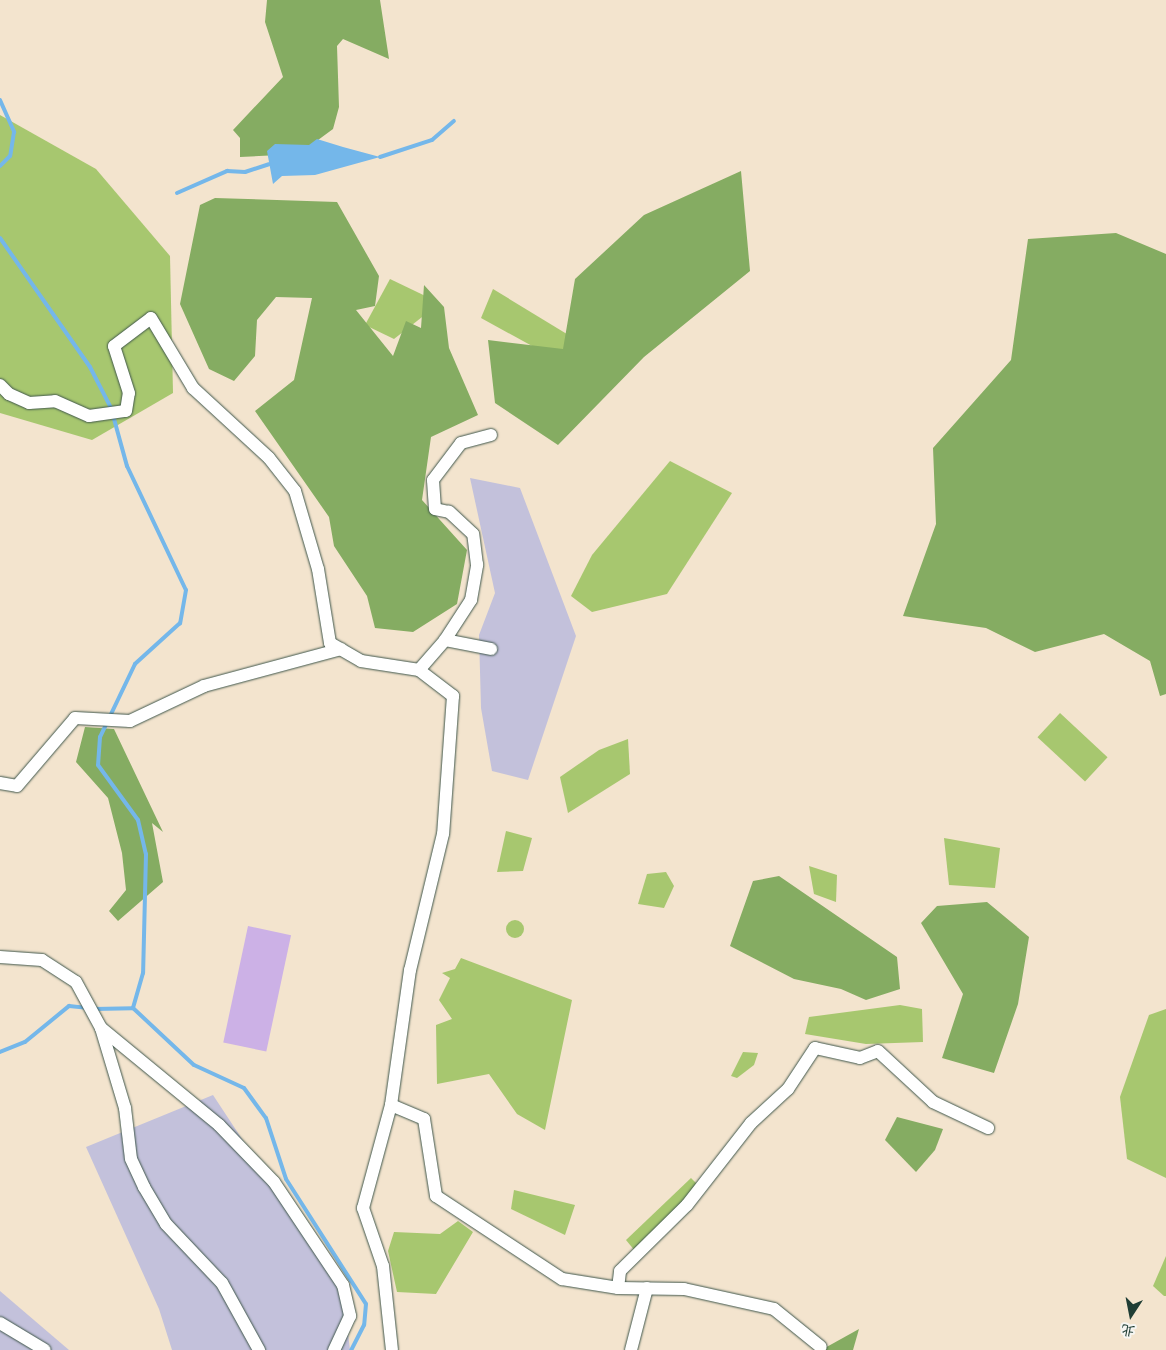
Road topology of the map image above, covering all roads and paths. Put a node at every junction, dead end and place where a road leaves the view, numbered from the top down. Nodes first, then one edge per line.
1 (0, 385) edge
2 (491, 435) dead end
3 (445, 640) junction
4 (341, 649) junction
5 (491, 649) dead end
6 (419, 670) junction
7 (0, 783) edge
8 (0, 957) edge
9 (101, 1028) junction
10 (391, 1105) junction
11 (988, 1128) dead end
12 (618, 1288) junction
13 (647, 1288) junction
14 (0, 1323) edge
15 (821, 1347) dead end
16 (45, 1350) edge
17 (259, 1350) edge
18 (334, 1350) edge
19 (392, 1350) edge
20 (631, 1350) edge

1 - 4 street
2 - 3 street
3 - 5 street
3 - 6 street
4 - 6 street
4 - 7 street
6 - 10 street
8 - 9 street
9 - 17 street
9 - 18 street
10 - 12 street
10 - 19 street
11 - 12 street
12 - 13 street
13 - 15 street
13 - 20 street
14 - 16 street

